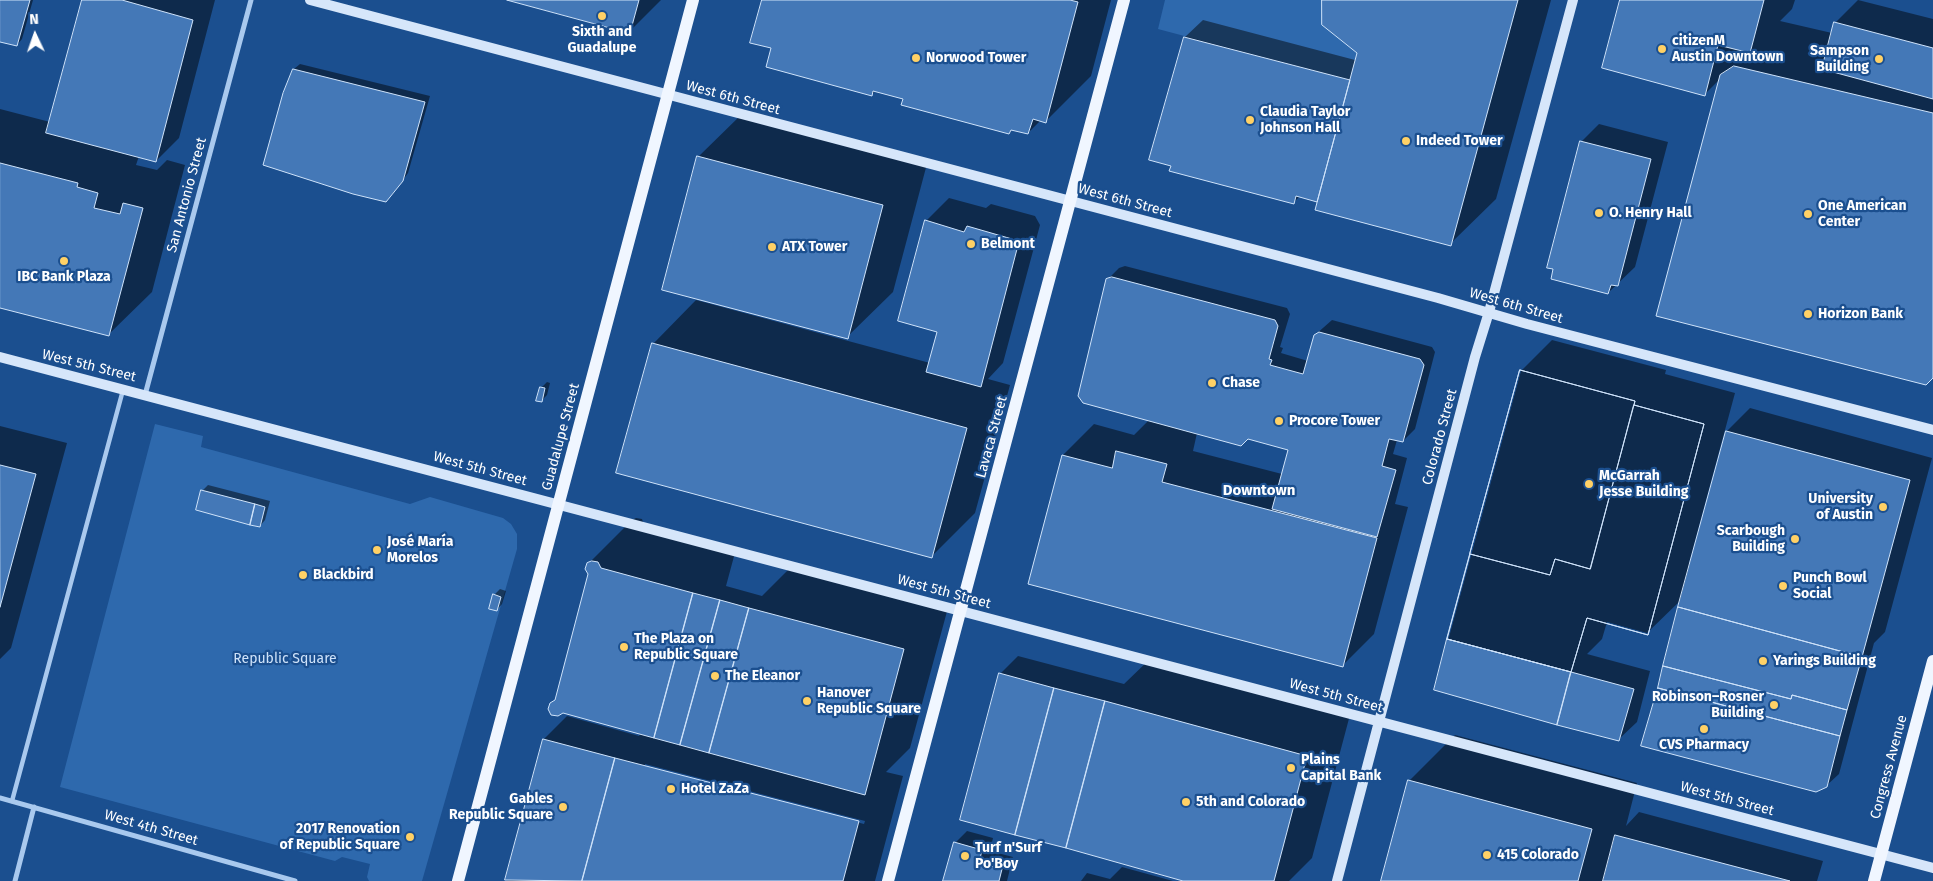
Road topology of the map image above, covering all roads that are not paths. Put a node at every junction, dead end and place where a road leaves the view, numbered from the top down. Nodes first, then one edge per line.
1 (251, 0) edge
2 (310, 0) edge
3 (693, 0) edge
4 (1124, 0) edge
5 (1573, 0) edge
6 (668, 95) junction
7 (1070, 201) junction
8 (1489, 312) junction
9 (0, 357) edge
10 (123, 389) junction
11 (145, 395) junction
12 (1933, 430) edge
13 (559, 504) junction
14 (961, 610) junction
15 (1933, 661) edge
16 (1379, 721) junction
17 (0, 798) edge
18 (12, 801) junction
19 (34, 807) junction
20 (1881, 854) junction
21 (1933, 868) edge
22 (15, 881) edge
23 (295, 881) edge
24 (458, 881) edge
25 (888, 881) edge
26 (1337, 881) edge
27 (1874, 881) edge

1 - 11 street, San Antonio Street
2 - 6 main road, West 6th Street
3 - 6 main road, Guadalupe Street
4 - 7 main road, Lavaca Street
5 - 8 main road, Colorado Street
6 - 7 main road, West 6th Street
6 - 13 main road, Guadalupe Street
7 - 8 main road, West 6th Street
7 - 14 main road, Lavaca Street
8 - 12 main road, West 6th Street
8 - 16 main road, Colorado Street
9 - 10 main road, West 5th Street
10 - 11 main road, West 5th Street
10 - 18 street
11 - 13 main road, West 5th Street
13 - 14 main road, West 5th Street
13 - 24 main road, Guadalupe Street
14 - 16 main road, West 5th Street
14 - 25 main road, Lavaca Street
15 - 20 main road, Congress Avenue
16 - 20 main road, West 5th Street
16 - 26 main road, Colorado Street
17 - 18 street, West 4th Street
18 - 19 street, West 4th Street
19 - 22 street
19 - 23 street, West 4th Street
20 - 21 main road, West 5th Street
20 - 27 main road, Congress Avenue

